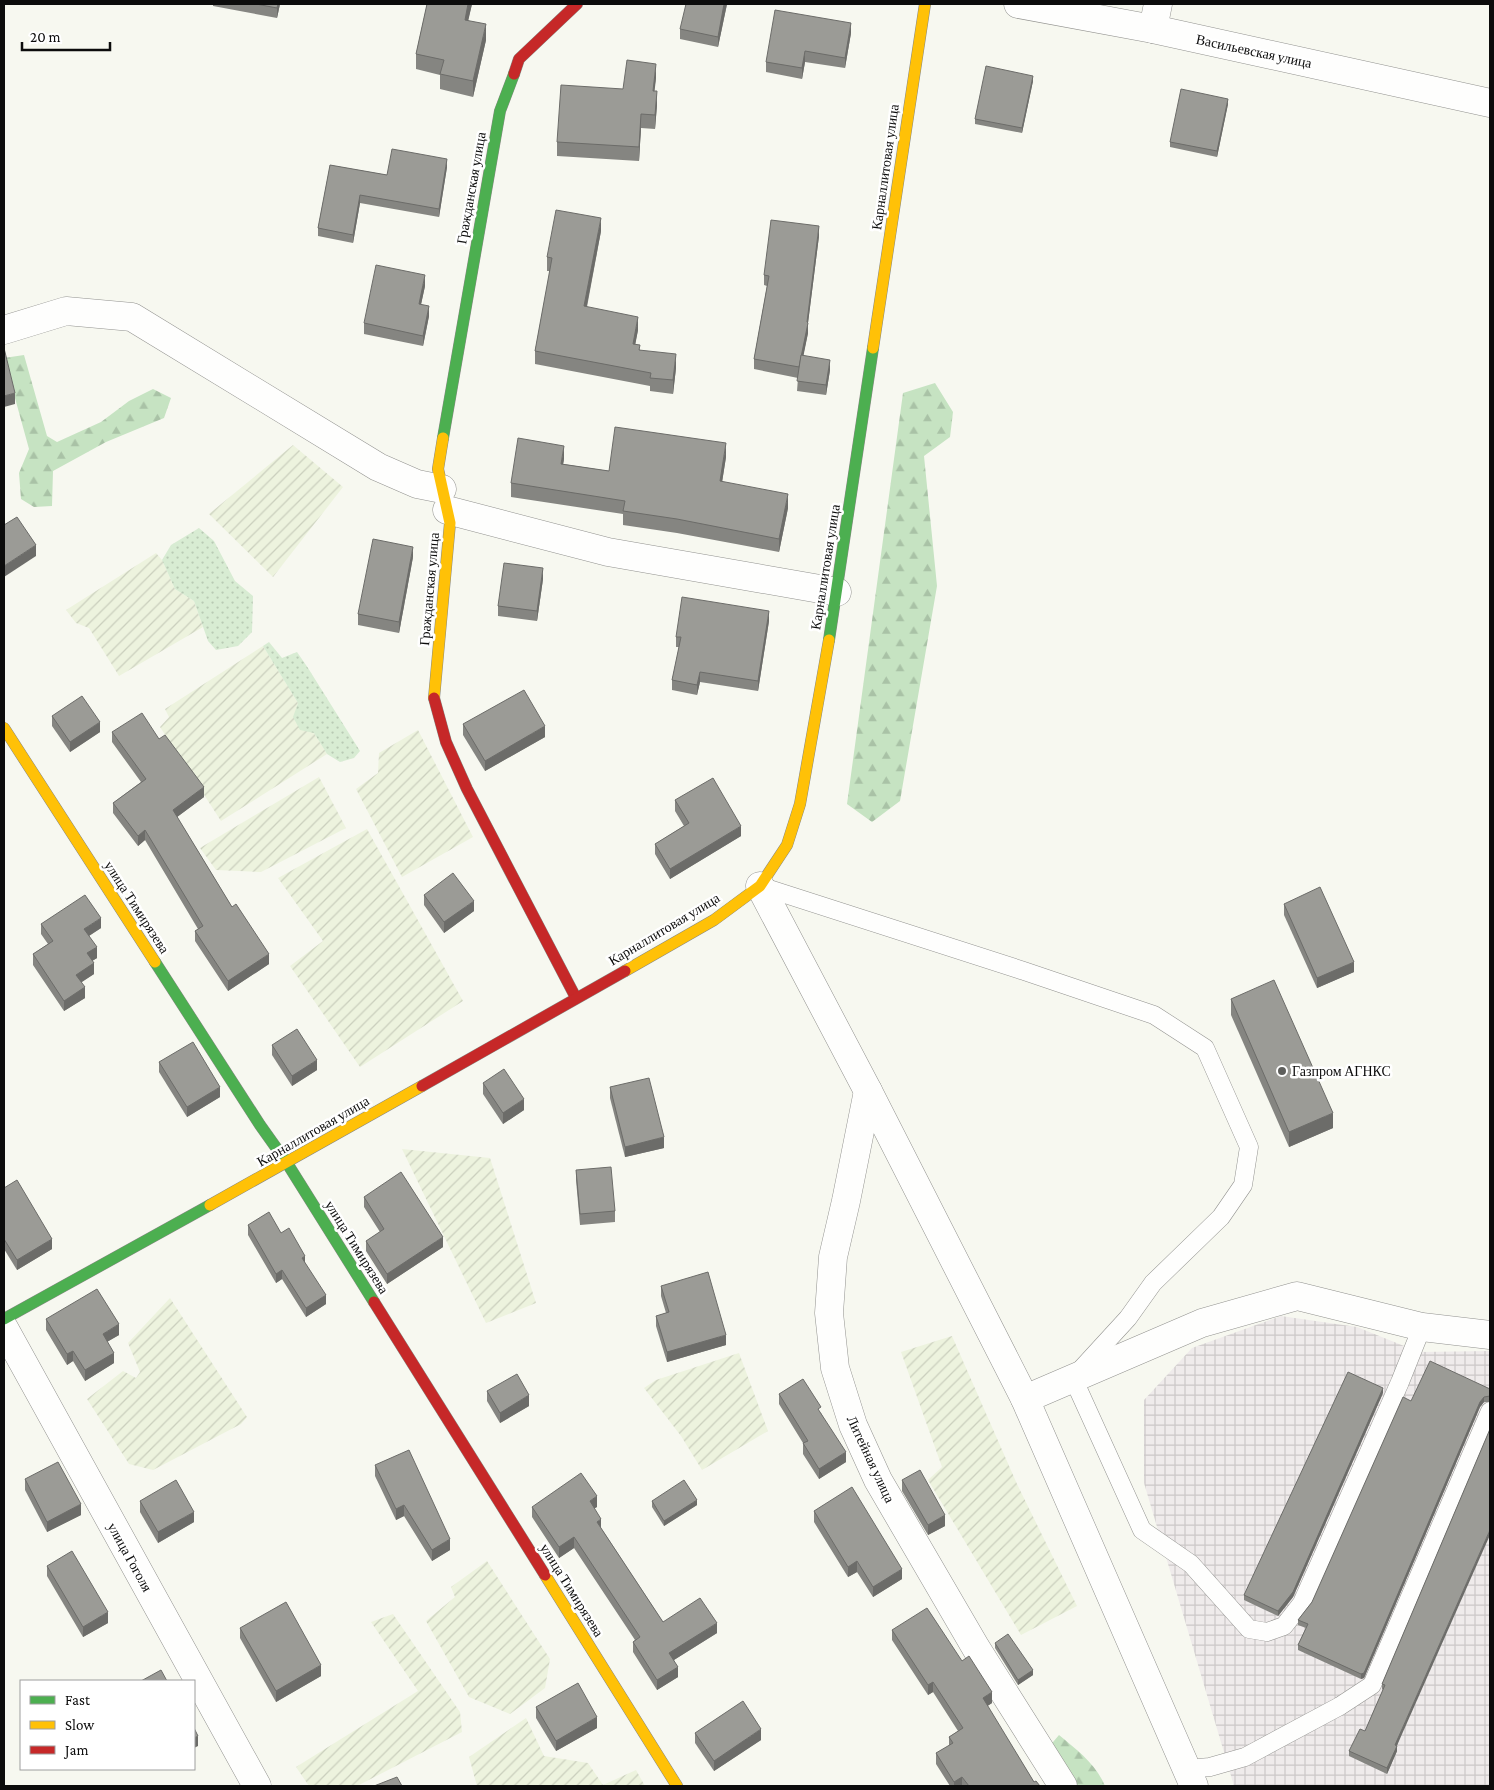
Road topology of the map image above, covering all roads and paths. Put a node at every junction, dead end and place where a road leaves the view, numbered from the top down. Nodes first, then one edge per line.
1 (577, 4) edge
2 (925, 4) edge
3 (1018, 4) edge
4 (1156, 16) edge
5 (1490, 103) edge
6 (4, 330) edge
7 (444, 499) junction
8 (837, 592) junction
9 (4, 728) edge
10 (760, 886) junction
11 (576, 998) junction
12 (868, 1091) junction
13 (287, 1163) junction
14 (4, 1320) edge
15 (1422, 1327) junction
16 (4, 1328) edge
17 (1490, 1336) edge
18 (1073, 1378) junction
19 (1025, 1399) junction
20 (1490, 1411) edge
21 (1190, 1778) edge
22 (257, 1786) edge
23 (677, 1786) edge
24 (1063, 1786) edge

1 - 7 street, Гражданская улица
2 - 8 street, Карналлитовая улица
3 - 4 street, Васильевская улица
4 - 5 street, Васильевская улица
6 - 7 street
7 - 8 street
7 - 11 street, Гражданская улица
8 - 10 street, Карналлитовая улица
9 - 13 street, улица Тимирязева
10 - 11 street, Карналлитовая улица
10 - 12 street
10 - 18 lane
11 - 13 street, Карналлитовая улица
12 - 19 street
12 - 24 street, Литейная улица
13 - 14 street, Карналлитовая улица
13 - 23 street, улица Тимирязева
15 - 17 street
15 - 18 street
15 - 18 lane
16 - 22 street, улица Гоголя
18 - 19 street
19 - 21 street
20 - 21 lane

